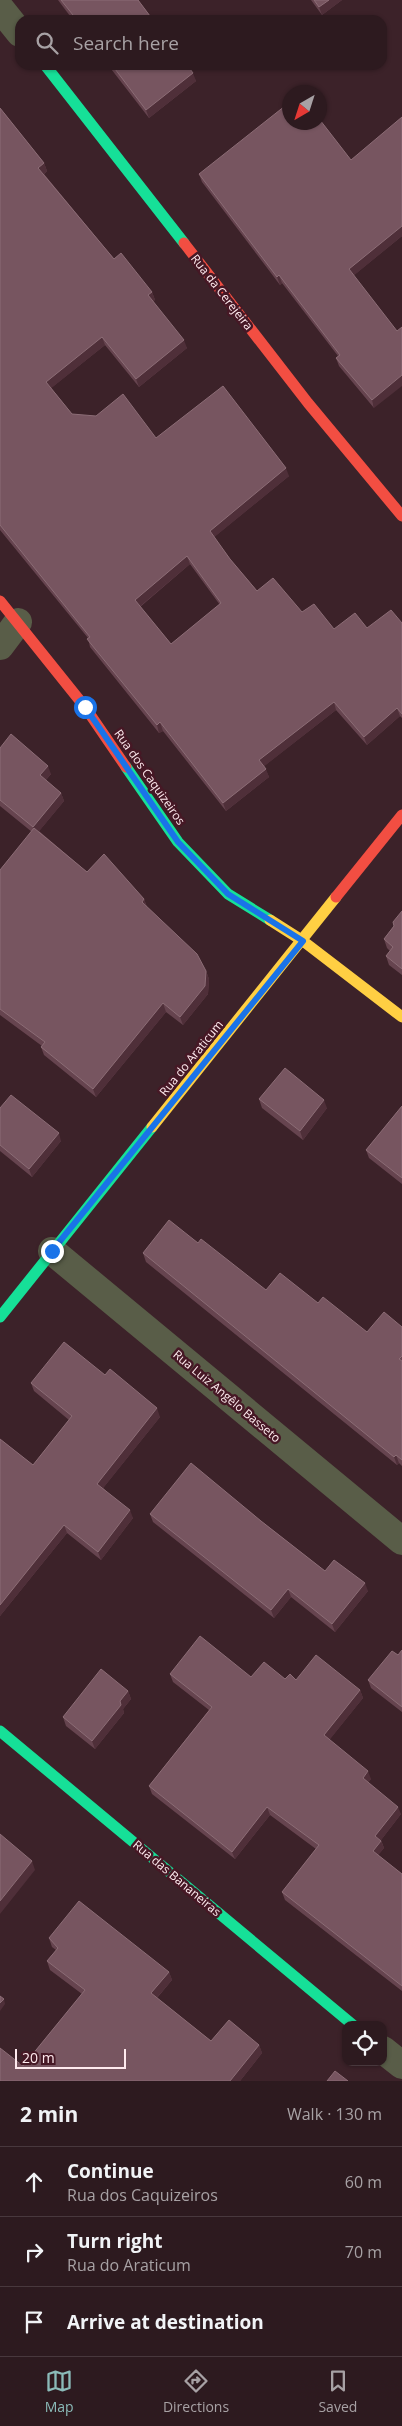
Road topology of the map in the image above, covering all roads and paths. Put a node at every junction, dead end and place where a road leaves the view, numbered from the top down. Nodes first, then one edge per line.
1 (0, 8) edge
2 (15, 27) edge
3 (49, 70) edge
4 (402, 516) edge
5 (0, 601) edge
6 (18, 622) junction
7 (0, 646) edge
8 (402, 815) edge
9 (303, 941) junction
10 (402, 1017) edge
11 (52, 1251) junction
12 (0, 1317) edge
13 (402, 1541) edge
14 (0, 1731) edge
15 (348, 2021) edge
16 (387, 2053) edge
17 (402, 2065) edge

1 - 2 street
3 - 4 street, Rua da Cerejeira
5 - 6 street, Rua dos Caquizeiros
6 - 7 street
6 - 9 street, Rua dos Caquizeiros
8 - 9 street, Rua do Araticum
9 - 10 street, Rua dos Caquizeiros
9 - 11 street, Rua do Araticum
11 - 12 street, Rua do Araticum
11 - 13 street, Rua Luiz Angêlo Basseto
14 - 15 street, Rua das Bananeiras
16 - 17 street

